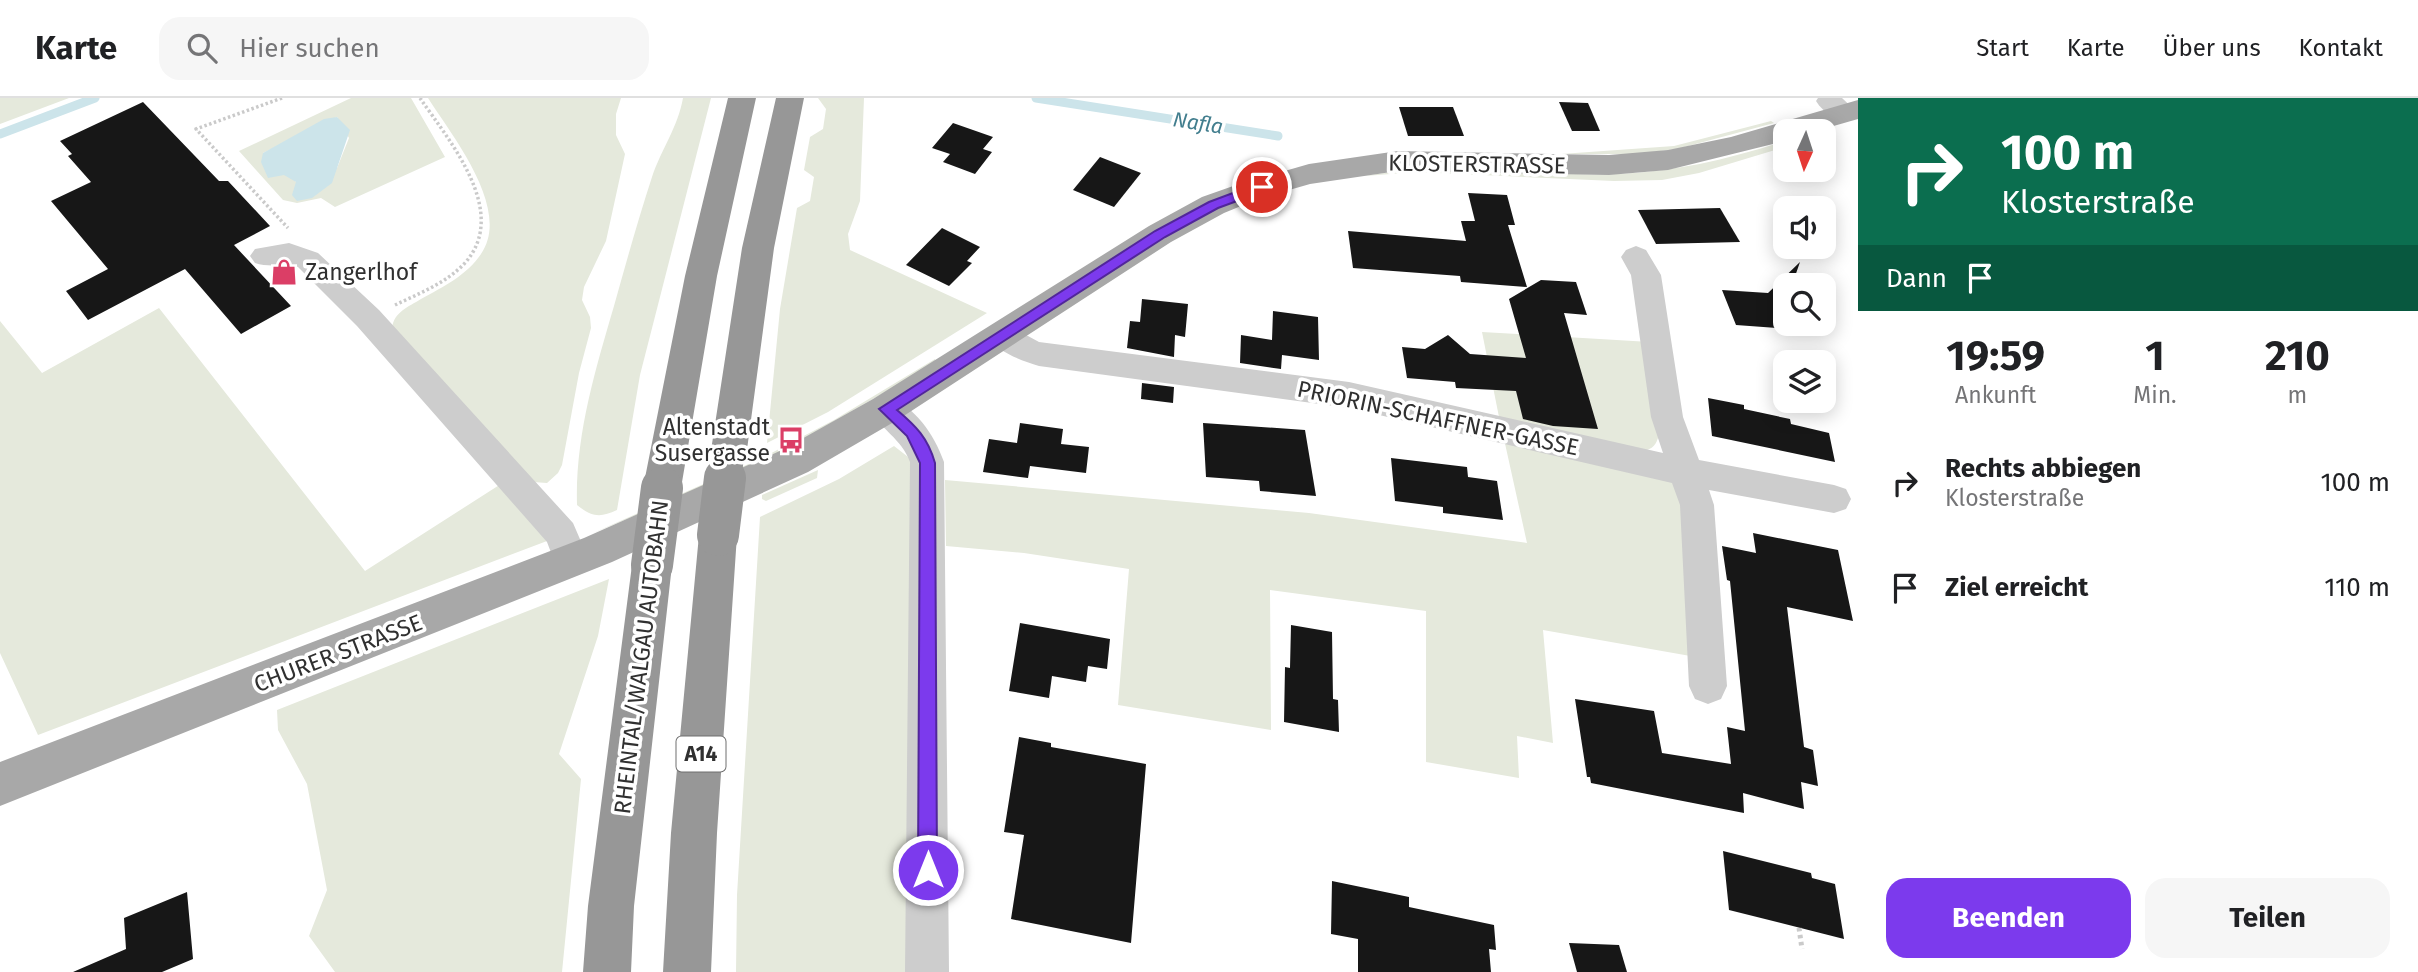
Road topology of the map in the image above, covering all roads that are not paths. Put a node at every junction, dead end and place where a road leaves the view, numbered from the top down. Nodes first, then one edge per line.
1 (742, 98) edge
2 (790, 98) edge
3 (1844, 107) edge
4 (277, 255) road end
5 (1636, 257) dead end
6 (1002, 334) junction
7 (886, 409) junction
8 (1686, 472) junction
9 (1834, 499) dead end
10 (668, 502) junction
11 (571, 560) junction
12 (1708, 686) dead end
13 (0, 784) edge
14 (607, 972) edge
15 (687, 972) edge
16 (927, 972) edge

1 - 10 highway, RHEINTAL/WALGAU AUTOBAHN
2 - 15 highway, A14, bridge
3 - 6 main road, KLOSTERSTRASSE
4 - 11 street
5 - 8 street
6 - 7 main road, KLOSTERSTRASSE
6 - 8 street, PRIORIN-SCHAFFNER-GASSE
7 - 10 main road, KLOSTERSTRASSE
7 - 16 street
8 - 9 street, PRIORIN-SCHAFFNER-GASSE
8 - 12 street
10 - 11 main road, CHURER STRASSE
10 - 14 highway, RHEINTAL/WALGAU AUTOBAHN, bridge
11 - 13 main road, CHURER STRASSE

